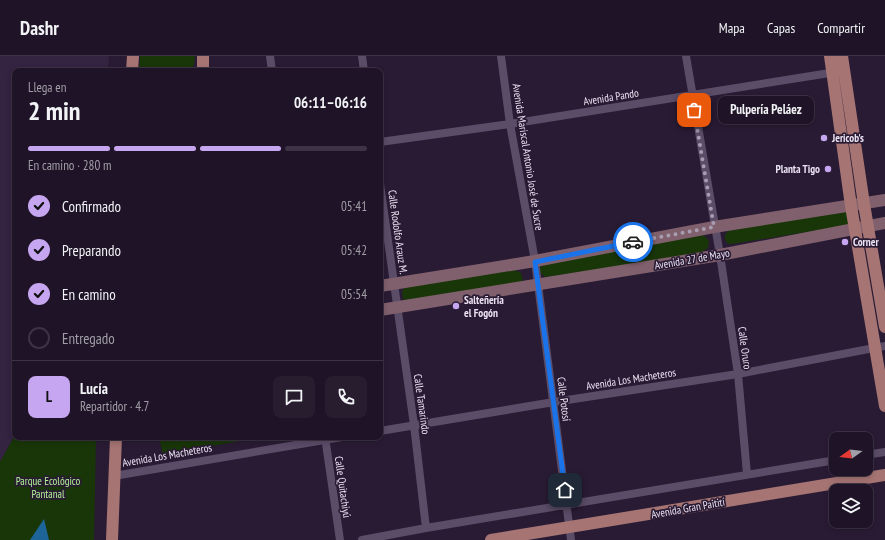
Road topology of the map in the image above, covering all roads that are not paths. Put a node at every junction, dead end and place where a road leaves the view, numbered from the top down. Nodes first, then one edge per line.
1 (133, 56) edge
2 (204, 56) edge
3 (270, 56) edge
4 (362, 56) edge
5 (501, 56) edge
6 (686, 56) edge
7 (830, 56) edge
8 (842, 56) edge
9 (132, 68) edge
10 (203, 68) edge
11 (272, 68) edge
12 (364, 68) edge
13 (838, 72) junction
14 (692, 95) junction
15 (510, 124) junction
16 (383, 142) edge
17 (885, 200) edge
18 (864, 204) junction
19 (383, 205) edge
20 (851, 206) junction
21 (885, 223) edge
22 (868, 226) junction
23 (714, 227) junction
24 (855, 229) junction
25 (720, 254) junction
26 (535, 262) junction
27 (394, 284) junction
28 (538, 285) junction
29 (383, 286) edge
30 (396, 307) junction
31 (383, 309) edge
32 (885, 327) edge
33 (880, 346) edge
34 (738, 374) junction
35 (554, 402) junction
36 (885, 406) edge
37 (414, 425) junction
38 (383, 430) edge
39 (116, 440) edge
40 (314, 440) edge
41 (325, 440) edge
42 (885, 452) edge
43 (873, 454) edge
44 (829, 461) edge
45 (747, 474) junction
46 (885, 475) edge
47 (114, 476) junction
48 (566, 505) junction
49 (426, 528) junction
50 (569, 528) junction
51 (112, 540) edge
52 (340, 540) edge
53 (362, 540) edge
54 (491, 540) edge
55 (572, 540) edge

1 - 9 main road
2 - 10 main road
3 - 11 street
4 - 12 street
5 - 15 street, Avenida Mariscal Antonio José de Sucre
6 - 14 street, Calle Oruro
7 - 13 main road
8 - 13 main road
13 - 14 street, Avenida Pando
13 - 18 main road
13 - 20 main road
14 - 15 street, Avenida Pando
14 - 23 street, Calle Oruro
15 - 16 street, Avenida Pando
15 - 26 street, Avenida Mariscal Antonio José de Sucre
17 - 18 main road
18 - 20 main road
18 - 22 main road
19 - 27 street, Calle Rodolfo Arauz M.
20 - 23 main road
20 - 24 main road
21 - 22 main road, Avenida 27 de Mayo
22 - 24 main road, Avenida 27 de Mayo
22 - 32 main road
23 - 25 street, Calle Oruro
23 - 26 main road
24 - 25 main road, Avenida 27 de Mayo
24 - 33 main road
25 - 28 main road, Avenida 27 de Mayo
25 - 34 street, Calle Oruro
26 - 27 main road
26 - 28 street, Calle Potosí
27 - 29 main road
27 - 30 street, Calle Tamarindo
28 - 30 main road, Avenida 27 de Mayo
28 - 35 street, Calle Potosí
30 - 31 main road, Avenida 27 de Mayo
30 - 37 street, Calle Tamarindo
33 - 34 street, Avenida Los Macheteros
33 - 36 main road
34 - 35 street, Avenida Los Macheteros
34 - 45 street, Calle Oruro
35 - 37 street, Avenida Los Macheteros
35 - 48 street, Calle Potosí
37 - 38 street, Avenida Los Macheteros
37 - 49 street, Calle Tamarindo
39 - 47 main road
40 - 47 street, Avenida Los Macheteros
41 - 52 street, Calle Quitachiyú
42 - 43 street
44 - 45 street
45 - 48 street
46 - 50 main road, Avenida Gran Paitití
47 - 51 main road
48 - 49 street
48 - 50 street, Calle Potosí
49 - 53 street
50 - 54 main road, Avenida Gran Paitití
50 - 55 street, Calle Potosí

